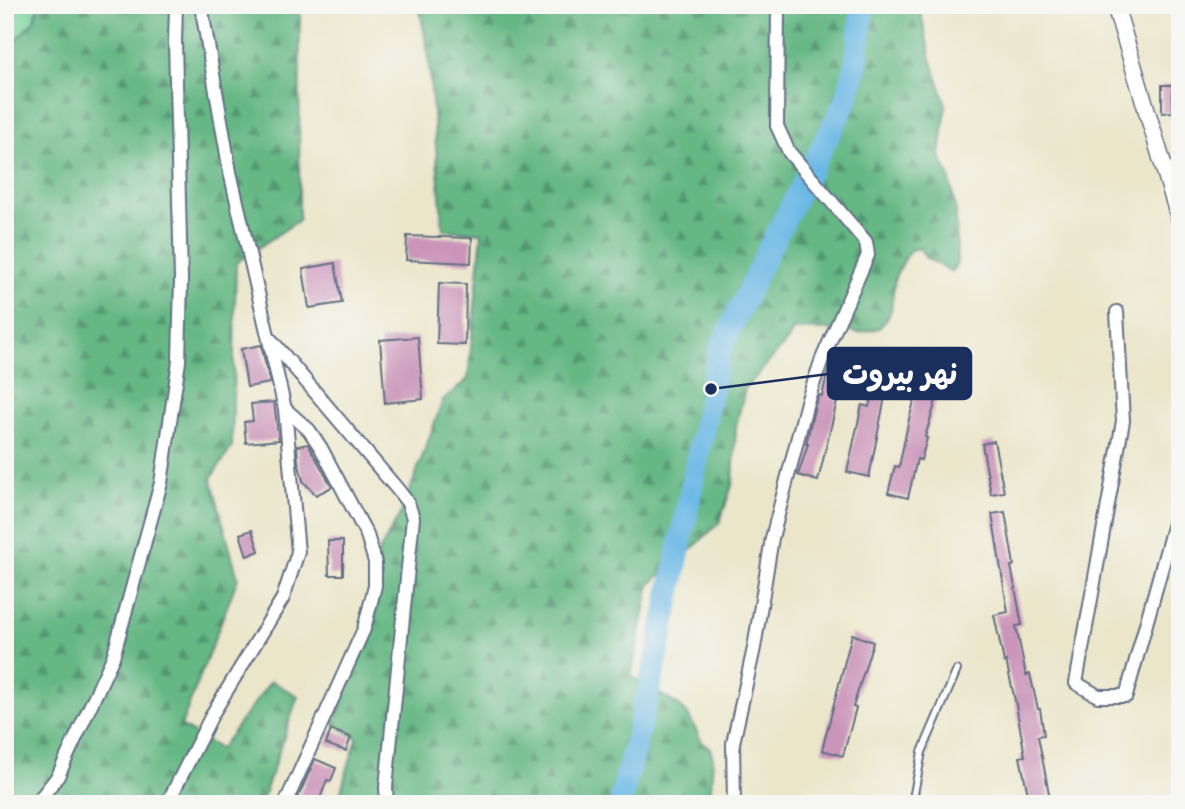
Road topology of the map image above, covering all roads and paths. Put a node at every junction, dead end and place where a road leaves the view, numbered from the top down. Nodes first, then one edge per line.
1 (176, 5) edge
2 (201, 5) edge
3 (778, 5) edge
4 (1115, 5) edge
5 (1180, 221) edge
6 (1117, 312) dead end
7 (269, 337) junction
8 (285, 409) junction
9 (1180, 502) edge
10 (957, 670) dead end
11 (36, 804) edge
12 (167, 804) edge
13 (285, 804) edge
14 (387, 804) edge
15 (734, 804) edge
16 (912, 804) edge

1 - 11 street
2 - 7 street
3 - 15 street
4 - 5 street
6 - 9 street
7 - 8 street
7 - 14 street
8 - 12 street
8 - 13 street
10 - 16 lane

